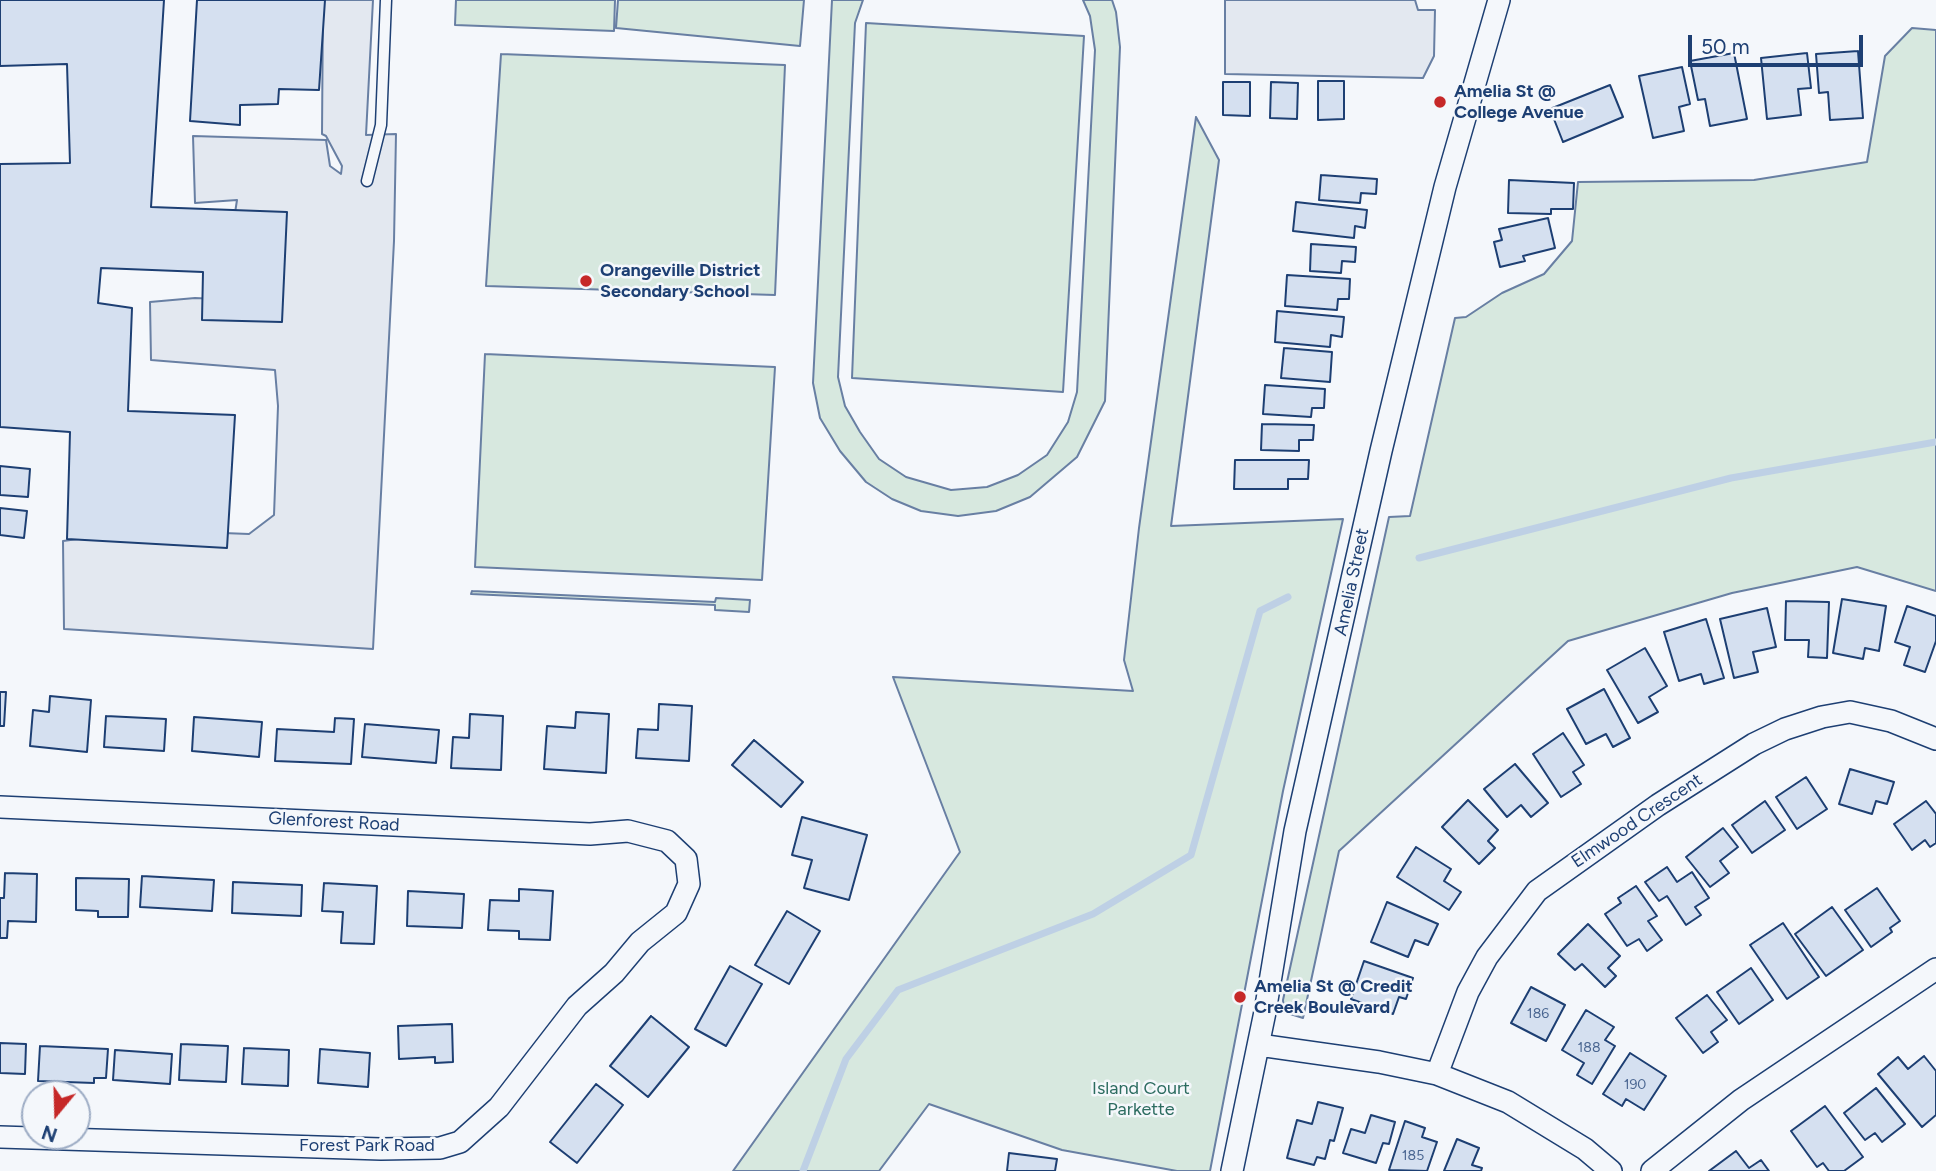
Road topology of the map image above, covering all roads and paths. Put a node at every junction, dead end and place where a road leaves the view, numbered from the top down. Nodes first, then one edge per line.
1 (386, 0) edge
2 (1499, 0) edge
3 (367, 181) dead end
4 (1936, 739) edge
5 (0, 807) edge
6 (667, 841) joint
7 (1936, 970) edge
8 (1259, 1045) junction
9 (1437, 1074) junction
10 (0, 1137) edge
11 (1232, 1171) edge
12 (1611, 1171) edge
13 (1652, 1171) edge

1 - 3 lane
2 - 8 street, Amelia Street
4 - 9 street, Elmwood Crescent
5 - 6 street, Glenforest Road
6 - 10 street, Forest Park Road
7 - 13 street
8 - 9 street
8 - 11 street, Amelia Street
9 - 12 street

